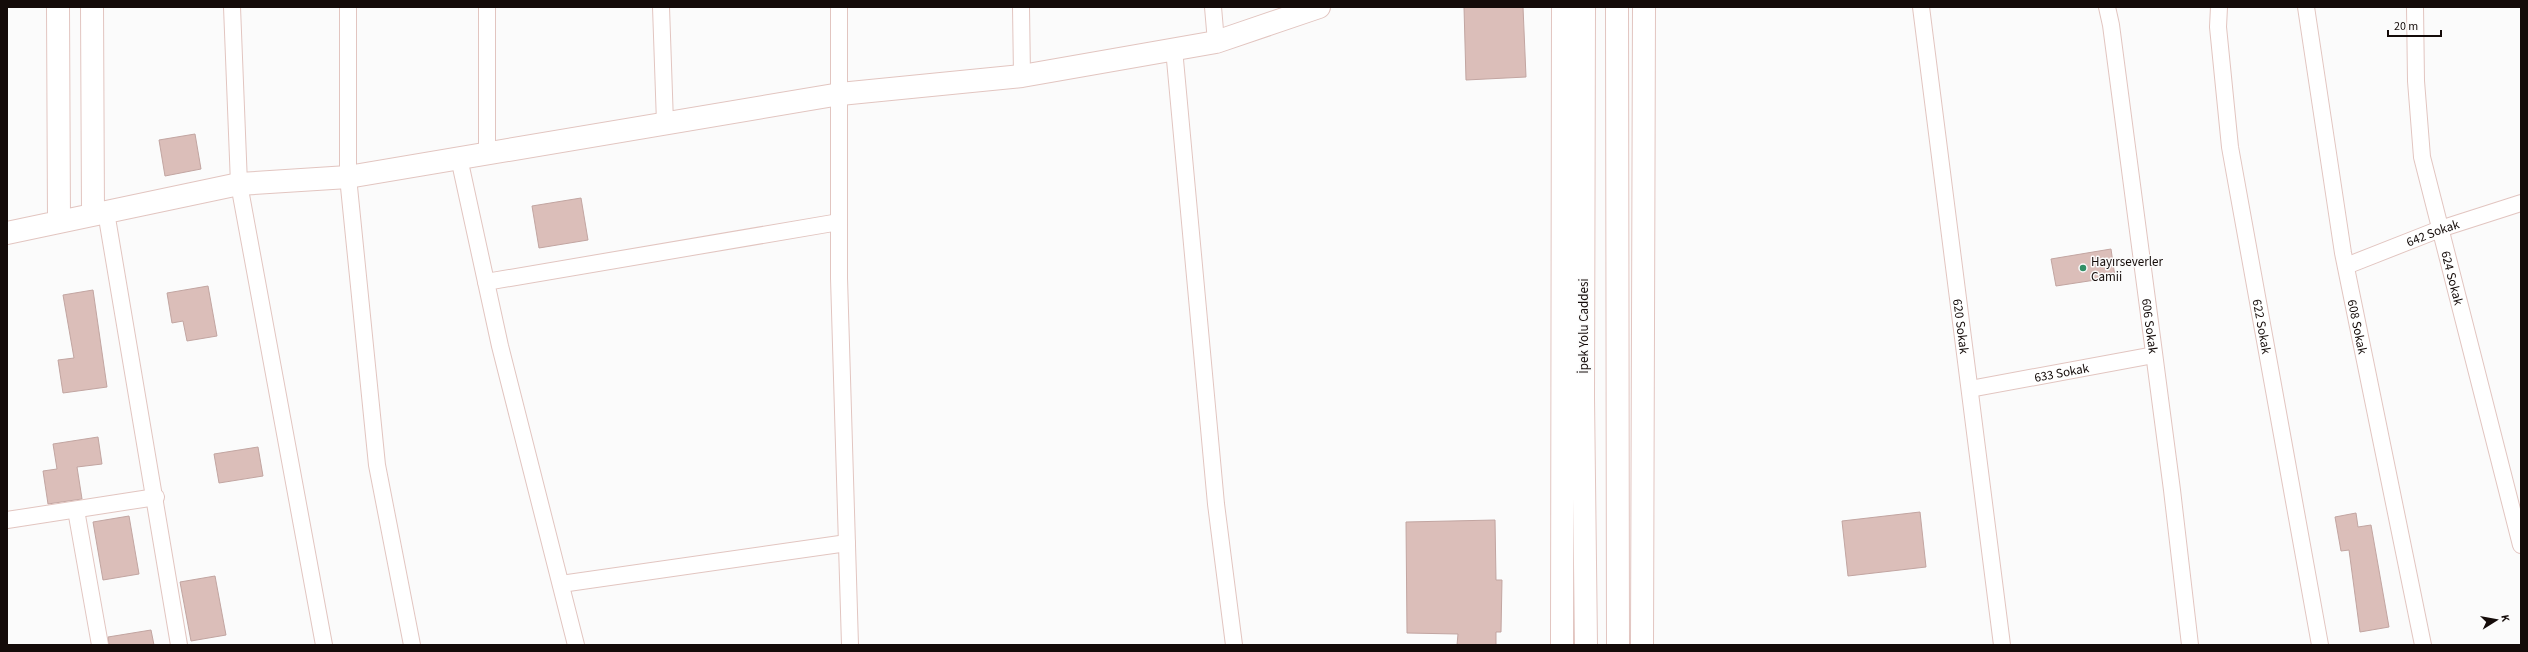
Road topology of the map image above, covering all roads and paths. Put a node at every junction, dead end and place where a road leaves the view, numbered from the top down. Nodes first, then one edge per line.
1 (58, 7) edge
2 (92, 7) edge
3 (232, 7) edge
4 (348, 7) edge
5 (486, 7) edge
6 (661, 7) edge
7 (839, 7) edge
8 (1021, 7) edge
9 (1213, 7) edge
10 (1319, 7) edge
11 (1563, 7) edge
12 (1584, 7) edge
13 (1617, 7) edge
14 (1644, 7) edge
15 (1921, 7) edge
16 (2107, 7) edge
17 (2219, 7) edge
18 (2306, 7) edge
19 (2415, 7) edge
20 (1216, 42) junction
21 (1174, 49) junction
22 (1022, 76) junction
23 (840, 94) junction
24 (665, 123) junction
25 (487, 154) junction
26 (459, 158) junction
27 (348, 177) junction
28 (239, 184) junction
29 (2521, 203) edge
30 (100, 213) junction
31 (59, 222) junction
32 (839, 222) junction
33 (2440, 229) junction
34 (7, 233) edge
35 (2346, 266) junction
36 (486, 282) junction
37 (2154, 355) junction
38 (1970, 389) junction
39 (156, 497) junction
40 (76, 510) junction
41 (7, 520) edge
42 (847, 543) junction
43 (2521, 545) edge
44 (561, 584) junction
45 (100, 645) edge
46 (179, 645) edge
47 (324, 645) edge
48 (412, 645) edge
49 (576, 645) edge
50 (850, 645) edge
51 (1234, 645) edge
52 (1562, 645) edge
53 (1586, 645) edge
54 (1618, 645) edge
55 (1642, 645) edge
56 (2002, 645) edge
57 (2190, 645) edge
58 (2320, 645) edge
59 (2423, 645) edge

1 - 31 main road
2 - 30 main road
3 - 28 street
4 - 27 street
5 - 25 street
6 - 24 street
7 - 23 street
8 - 22 street
9 - 20 street
10 - 20 main road
11 - 52 main road
12 - 53 main road, İpek Yolu Caddesi
13 - 54 main road
14 - 55 main road
15 - 38 street, 620 Sokak
16 - 37 street, 606 Sokak
17 - 58 street, 622 Sokak
18 - 35 street, 608 Sokak
19 - 33 street, 624 Sokak
20 - 21 main road
21 - 22 main road
21 - 51 street
22 - 23 main road
23 - 24 main road
23 - 32 street
24 - 25 main road
25 - 26 main road
26 - 27 main road
26 - 36 street
27 - 28 main road
27 - 48 street
28 - 30 main road
28 - 47 street
29 - 33 street, 642 Sokak
30 - 31 main road
30 - 39 street
31 - 34 main road
32 - 36 street
32 - 42 street
33 - 35 street, 642 Sokak
33 - 43 street, 624 Sokak
35 - 59 street, 608 Sokak
36 - 44 street
37 - 38 street, 633 Sokak
37 - 57 street, 606 Sokak
38 - 56 street, 620 Sokak
39 - 40 street
39 - 46 street
40 - 41 street
40 - 45 street
42 - 44 street
42 - 50 street
44 - 49 street

